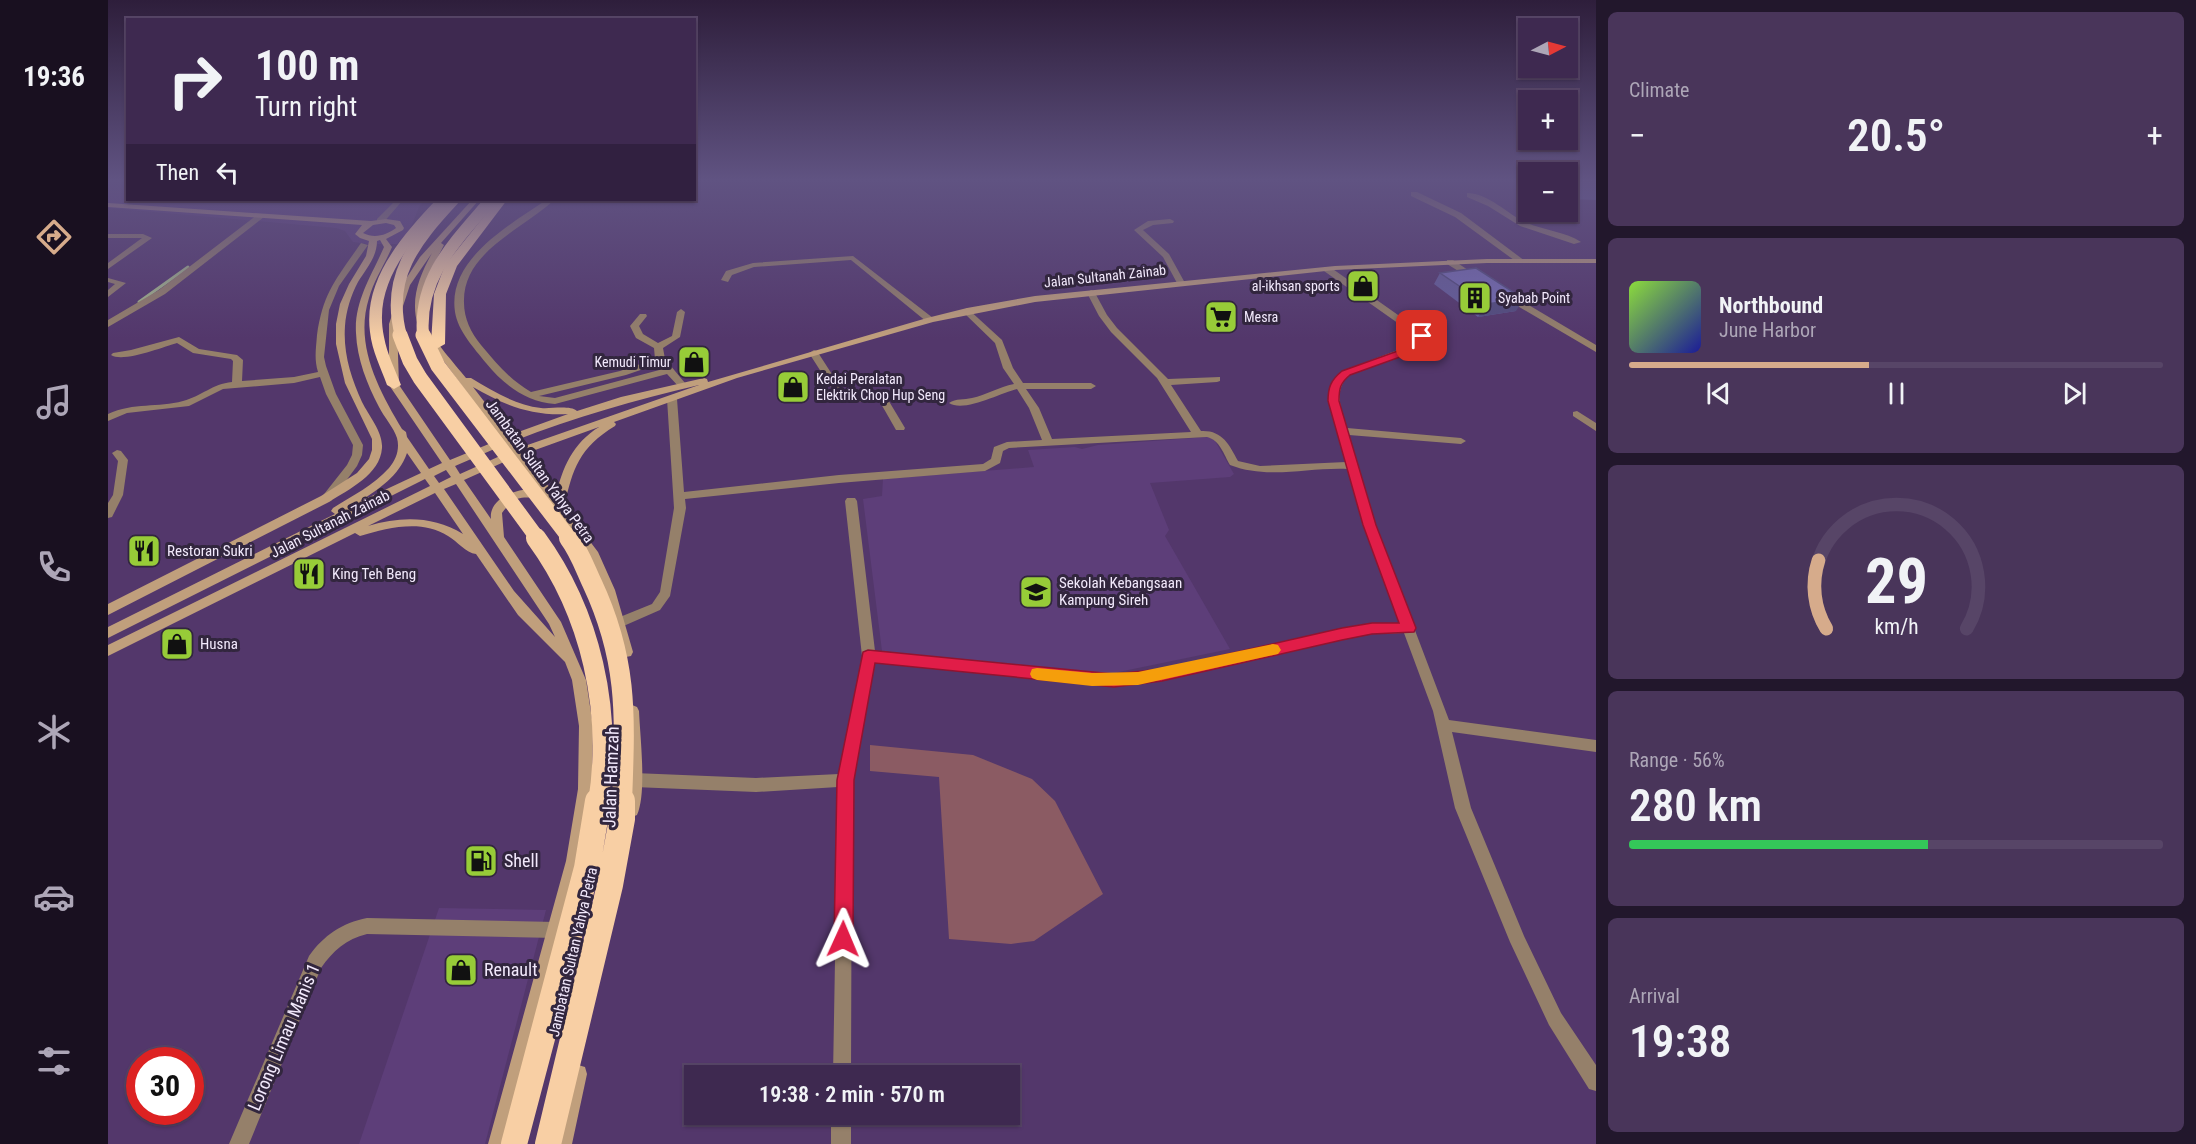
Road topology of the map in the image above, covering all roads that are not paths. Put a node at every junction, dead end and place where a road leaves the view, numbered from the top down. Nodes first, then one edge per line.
1 (241, 231) edge
2 (360, 231) edge
3 (396, 231) edge
4 (413, 231) edge
5 (425, 231) edge
6 (448, 231) edge
7 (464, 231) edge
8 (477, 231) edge
9 (510, 231) edge
10 (1139, 231) edge
11 (1480, 231) edge
12 (1545, 231) edge
13 (108, 236) edge
14 (444, 236) junction
15 (378, 238) junction
16 (1577, 242) dead end
17 (364, 245) dead end
18 (1521, 261) junction
19 (1596, 261) edge
20 (1450, 262) junction
21 (108, 267) edge
22 (1328, 269) junction
23 (108, 280) edge
24 (725, 280) dead end
25 (1181, 283) junction
26 (1489, 285) edge
27 (1499, 291) edge
28 (1091, 293) junction
29 (108, 294) edge
30 (967, 311) junction
31 (681, 312) dead end
32 (643, 316) dead end
33 (930, 320) junction
34 (108, 324) edge
35 (438, 344) junction
36 (658, 347) junction
37 (1596, 349) edge
38 (814, 353) junction
39 (116, 355) dead end
40 (660, 360) junction
41 (668, 370) junction
42 (323, 374) junction
43 (462, 376) junction
44 (734, 376) junction
45 (1217, 379) dead end
46 (1165, 382) junction
47 (237, 384) junction
48 (394, 385) junction
49 (682, 386) junction
50 (1019, 386) junction
51 (1090, 386) dead end
52 (530, 395) junction
53 (672, 399) junction
54 (954, 403) dead end
55 (593, 409) junction
56 (636, 411) junction
57 (1576, 414) dead end
58 (108, 418) edge
59 (900, 428) dead end
60 (1596, 428) edge
61 (1342, 431) junction
62 (1197, 433) junction
63 (402, 434) junction
64 (507, 438) junction
65 (1461, 441) dead end
66 (1048, 443) junction
67 (518, 452) junction
68 (117, 453) dead end
69 (448, 463) junction
70 (352, 466) junction
71 (1352, 466) junction
72 (426, 472) junction
73 (360, 476) junction
74 (458, 479) junction
75 (438, 488) junction
76 (681, 496) junction
77 (326, 499) junction
78 (851, 501) dead end
79 (559, 507) junction
80 (108, 514) edge
81 (500, 540) junction
82 (291, 542) junction
83 (328, 542) junction
84 (492, 568) junction
85 (108, 610) edge
86 (619, 623) junction
87 (1409, 628) junction
88 (108, 633) edge
89 (108, 651) edge
90 (868, 656) junction
91 (574, 665) junction
92 (1444, 724) junction
93 (1596, 746) edge
94 (634, 780) junction
95 (845, 780) junction
96 (556, 930) junction
97 (842, 1065) edge
98 (1596, 1082) edge
99 (841, 1125) edge
100 (239, 1144) edge
101 (498, 1144) edge
102 (514, 1144) edge
103 (548, 1144) edge
104 (562, 1144) edge
105 (841, 1144) edge

1 - 34 street
2 - 15 main road
3 - 15 main road
4 - 48 highway
5 - 102 highway, Jambatan Sultan Yahya Petra, bridge
6 - 14 main road
7 - 103 highway, Jambatan Sultan Yahya Petra, bridge
8 - 35 highway
9 - 52 street
10 - 25 street
11 - 18 street
12 - 16 street
13 - 21 street
14 - 35 main road, Jalan Hamzah
14 - 48 main road
15 - 63 main road
15 - 73 main road
17 - 42 street
18 - 19 main road, Jalan Sultanah Zainab
18 - 20 main road, Jalan Sultanah Zainab
20 - 22 main road, Jalan Sultanah Zainab
20 - 26 street
22 - 25 main road, Jalan Sultanah Zainab
22 - 61 street
23 - 29 street
24 - 33 street
25 - 28 main road, Jalan Sultanah Zainab
27 - 37 street
28 - 30 main road, Jalan Sultanah Zainab
28 - 46 street
30 - 33 main road, Jalan Sultanah Zainab
30 - 50 street
31 - 36 street
32 - 36 street
33 - 38 main road, Jalan Sultanah Zainab
35 - 43 main road, Jalan Hamzah
36 - 40 street
38 - 44 main road, Jalan Sultanah Zainab
38 - 59 street
39 - 47 street
40 - 41 street
40 - 52 street
41 - 49 street
41 - 52 street
42 - 47 street
42 - 70 street
43 - 55 main road
43 - 64 main road, Jalan Hamzah
44 - 49 main road
44 - 53 main road
45 - 46 street
46 - 62 street
47 - 58 street
48 - 69 main road, Jalan Hamzah
49 - 55 main road
50 - 51 street
50 - 54 street
50 - 66 street
53 - 56 main road
53 - 76 street
55 - 64 main road, Jalan Sultanah Zainab
56 - 67 main road, Jalan Sultanah Zainab
56 - 79 main road
57 - 60 street
61 - 65 street
61 - 71 street
62 - 66 street
62 - 71 street
63 - 72 main road
63 - 82 main road
64 - 67 main road, Jalan Hamzah
64 - 69 main road, Jalan Sultanah Zainab
66 - 76 street
67 - 74 main road, Jalan Sultanah Zainab
67 - 79 main road, Jalan Hamzah
68 - 80 street
69 - 72 main road, Jalan Sultanah Zainab
69 - 74 main road, Jalan Hamzah
70 - 73 street
70 - 77 street
71 - 87 street
72 - 75 main road
72 - 82 main road, Jalan Sultanah Zainab
73 - 77 main road
74 - 75 main road, Jalan Sultanah Zainab
74 - 81 main road, Jalan Hamzah
75 - 83 main road, Jalan Sultanah Zainab
75 - 84 main road
76 - 86 street
77 - 85 main road
78 - 90 street
79 - 81 main road
79 - 86 main road, Jalan Hamzah
81 - 91 main road, Jalan Hamzah
82 - 88 main road, Jalan Sultanah Zainab
83 - 84 main road
83 - 89 main road, Jalan Sultanah Zainab
84 - 91 main road
86 - 94 main road, Jalan Hamzah
87 - 90 street
87 - 92 street
90 - 95 street
91 - 96 main road, Jalan Hamzah
92 - 93 street
92 - 98 street
94 - 95 street
94 - 104 main road, Jalan Hamzah
95 - 97 street
96 - 100 street, Lorong Limau Manis 1
96 - 101 main road, Jalan Hamzah
99 - 105 street

